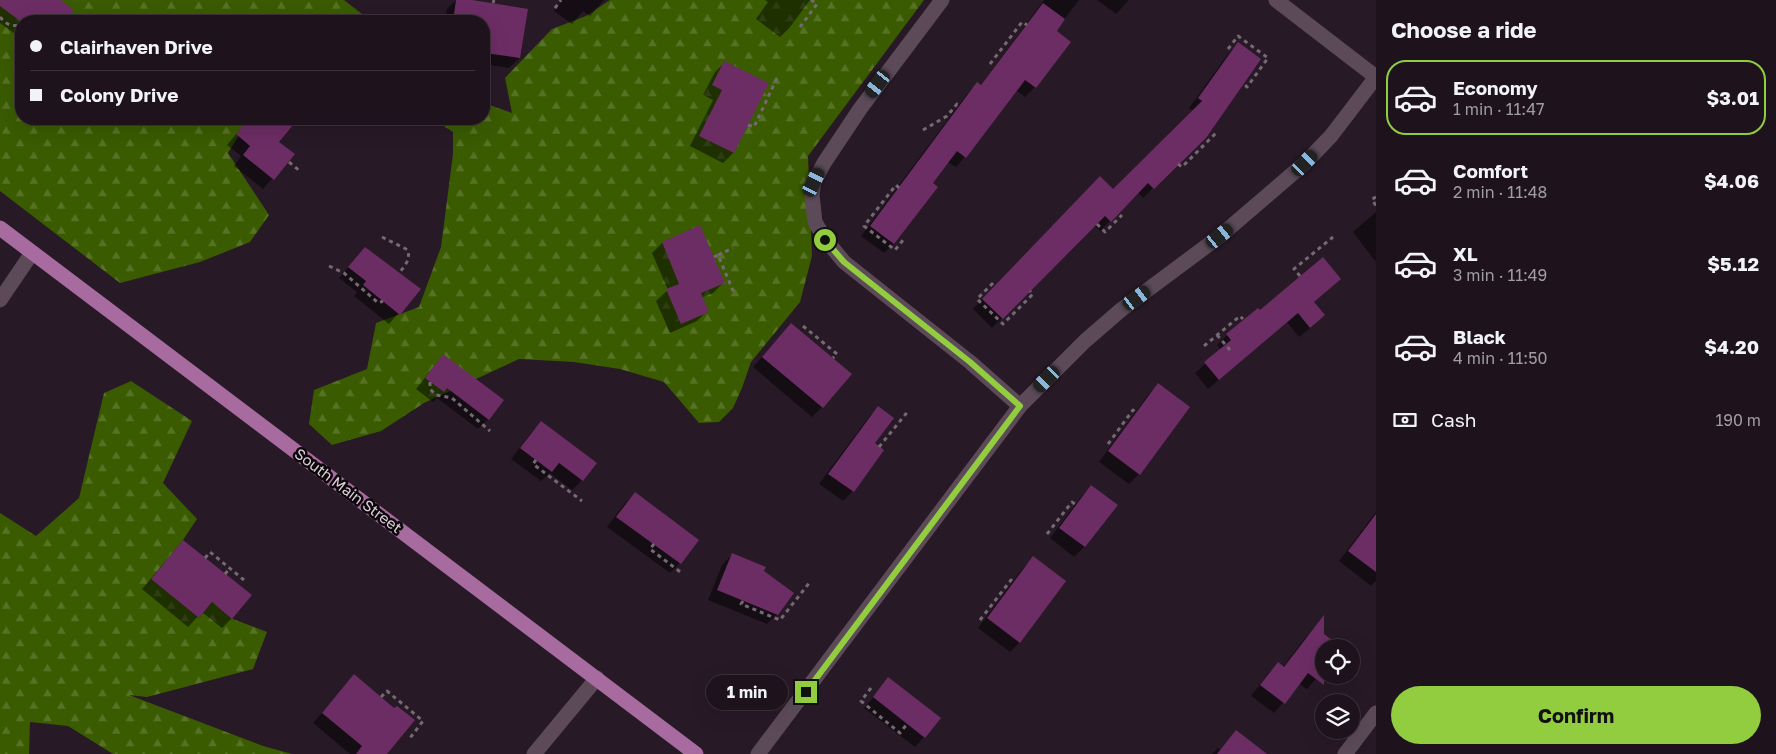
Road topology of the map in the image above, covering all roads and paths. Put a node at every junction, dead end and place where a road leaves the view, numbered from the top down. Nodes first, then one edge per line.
1 (561, 0) edge
2 (811, 0) edge
3 (942, 0) edge
4 (1276, 0) edge
5 (555, 8) dead end
6 (0, 17) edge
7 (15, 25) edge
8 (1026, 25) dead end
9 (800, 27) dead end
10 (1228, 49) dead end
11 (990, 64) dead end
12 (1376, 77) edge
13 (777, 78) dead end
14 (1244, 84) dead end
15 (959, 105) dead end
16 (748, 125) dead end
17 (923, 130) dead end
18 (1217, 132) dead end
19 (288, 162) dead end
20 (1178, 164) dead end
21 (301, 172) dead end
22 (899, 188) dead end
23 (1376, 197) edge
24 (1376, 206) edge
25 (1122, 215) dead end
26 (1097, 224) dead end
27 (0, 228) edge
28 (382, 237) dead end
29 (1333, 237) dead end
30 (904, 238) dead end
31 (733, 248) dead end
32 (32, 253) junction
33 (329, 266) dead end
34 (400, 272) dead end
35 (1300, 276) dead end
36 (993, 283) dead end
37 (1030, 291) dead end
38 (734, 293) dead end
39 (0, 300) edge
40 (382, 301) dead end
41 (1243, 319) dead end
42 (803, 326) dead end
43 (1217, 335) junction
44 (1204, 346) dead end
45 (1230, 350) dead end
46 (834, 358) dead end
47 (430, 382) dead end
48 (1020, 406) junction
49 (909, 410) dead end
50 (1136, 413) dead end
51 (490, 431) dead end
52 (1108, 444) dead end
53 (880, 447) dead end
54 (536, 460) dead end
55 (582, 501) dead end
56 (1076, 505) dead end
57 (1047, 534) dead end
58 (654, 544) dead end
59 (205, 558) dead end
60 (230, 568) junction
61 (225, 574) dead end
62 (684, 574) dead end
63 (244, 580) dead end
64 (810, 582) dead end
65 (1014, 582) dead end
66 (742, 601) dead end
67 (980, 620) dead end
68 (596, 678) junction
69 (871, 688) dead end
70 (381, 697) dead end
71 (1376, 713) edge
72 (907, 724) dead end
73 (410, 738) dead end
74 (534, 754) edge
75 (696, 754) edge
76 (758, 754) edge
77 (1345, 754) edge

1 - 5 path
2 - 9 path
3 - 48 street
4 - 12 street
6 - 7 path
8 - 11 path
10 - 14 path
12 - 48 street
13 - 16 path
15 - 17 path
18 - 20 path
19 - 21 path
22 - 30 path
23 - 24 path
25 - 26 path
27 - 32 main road, South Main Street
28 - 34 path
29 - 35 path
31 - 38 path
32 - 39 street
32 - 68 main road, South Main Street
33 - 40 path
36 - 37 path
41 - 43 path
42 - 46 path
43 - 44 path
43 - 45 path
47 - 51 path
48 - 76 street
49 - 53 path
50 - 52 path
54 - 55 path
56 - 57 path
58 - 62 path
59 - 60 path
60 - 61 path
60 - 63 path
64 - 66 path
65 - 67 path
68 - 74 street
68 - 75 main road, South Main Street
69 - 72 path
70 - 73 path
71 - 77 street

